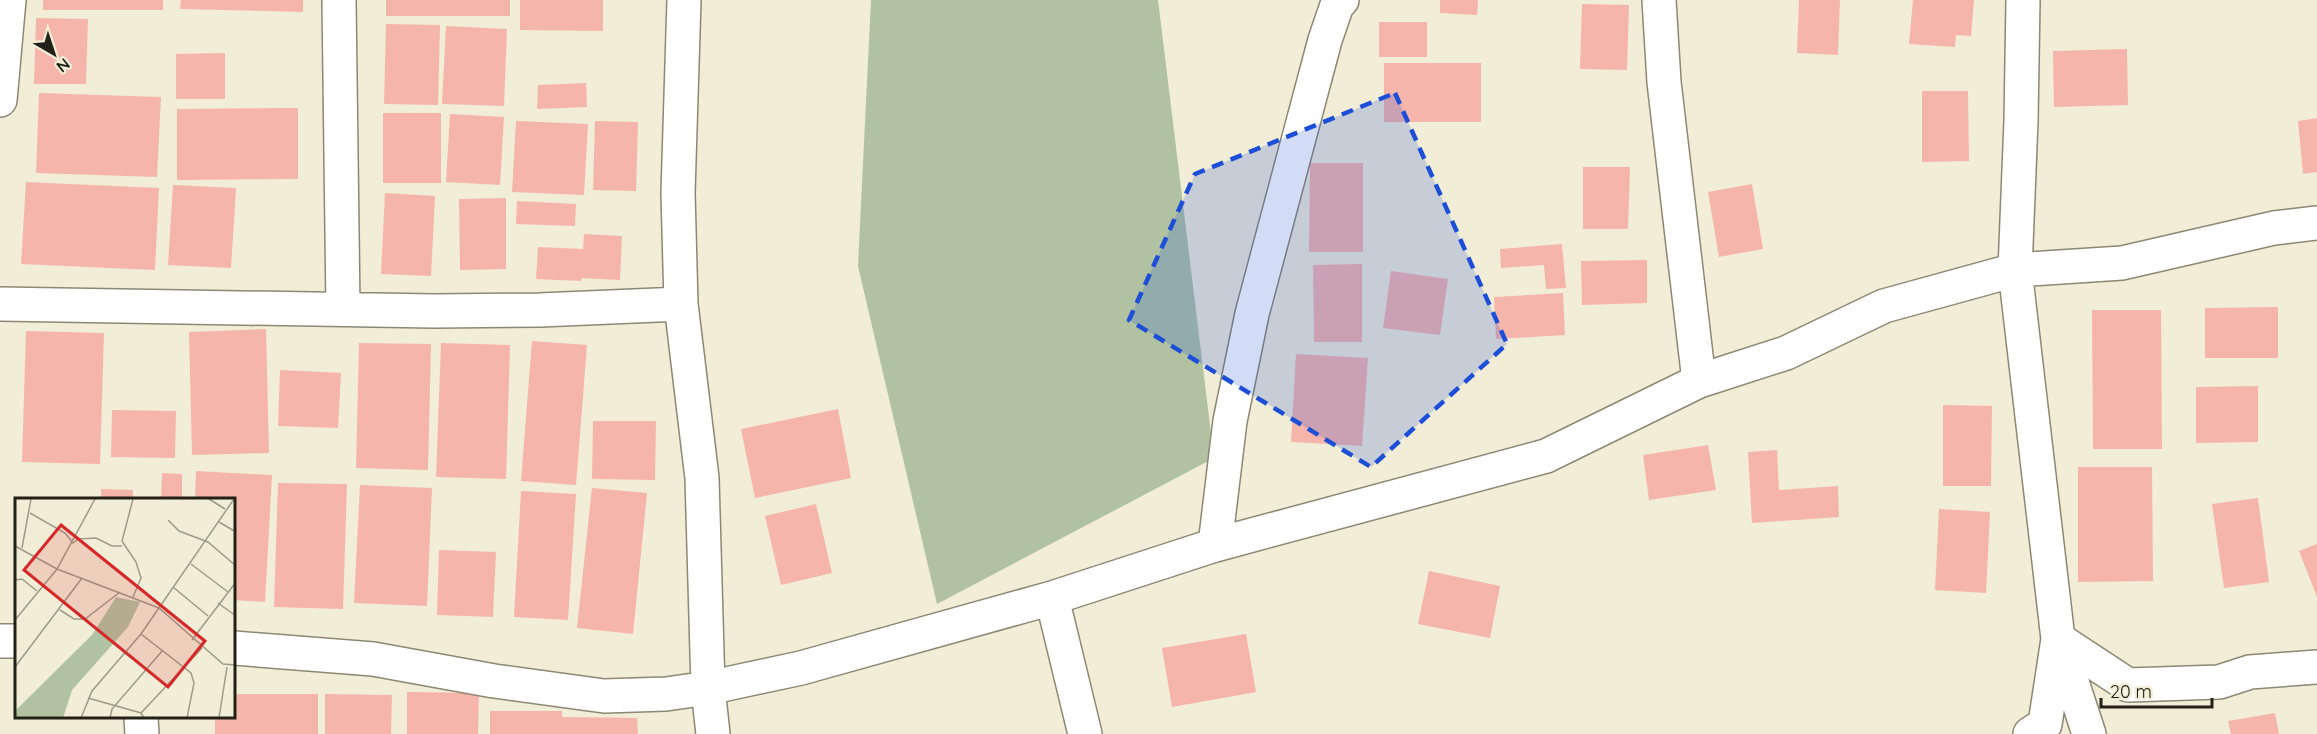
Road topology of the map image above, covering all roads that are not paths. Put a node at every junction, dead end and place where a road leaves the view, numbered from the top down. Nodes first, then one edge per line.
1 (9, 0) edge
2 (339, 0) edge
3 (684, 0) edge
4 (1342, 0) edge
5 (1659, 0) edge
6 (2023, 0) edge
7 (0, 100) edge
8 (2317, 223) edge
9 (2015, 270) junction
10 (0, 304) edge
11 (681, 304) junction
12 (343, 309) junction
13 (1699, 381) junction
14 (1215, 545) junction
15 (1053, 598) junction
16 (2058, 639) junction
17 (15, 640) edge
18 (0, 641) edge
19 (236, 648) edge
20 (2317, 667) edge
21 (708, 688) junction
22 (141, 719) edge
23 (142, 734) edge
24 (713, 734) edge
25 (1085, 734) edge
26 (2030, 734) edge
27 (2089, 734) edge

1 - 7 street
2 - 12 street
3 - 11 street
4 - 14 street
5 - 13 street
6 - 9 street
8 - 9 street
9 - 13 street
9 - 16 street
10 - 12 street
11 - 12 street
11 - 21 street
13 - 14 street
14 - 15 street
15 - 21 street
15 - 25 street
16 - 20 street
16 - 26 street
16 - 27 street
17 - 18 street
19 - 21 street
21 - 24 street
22 - 23 street

